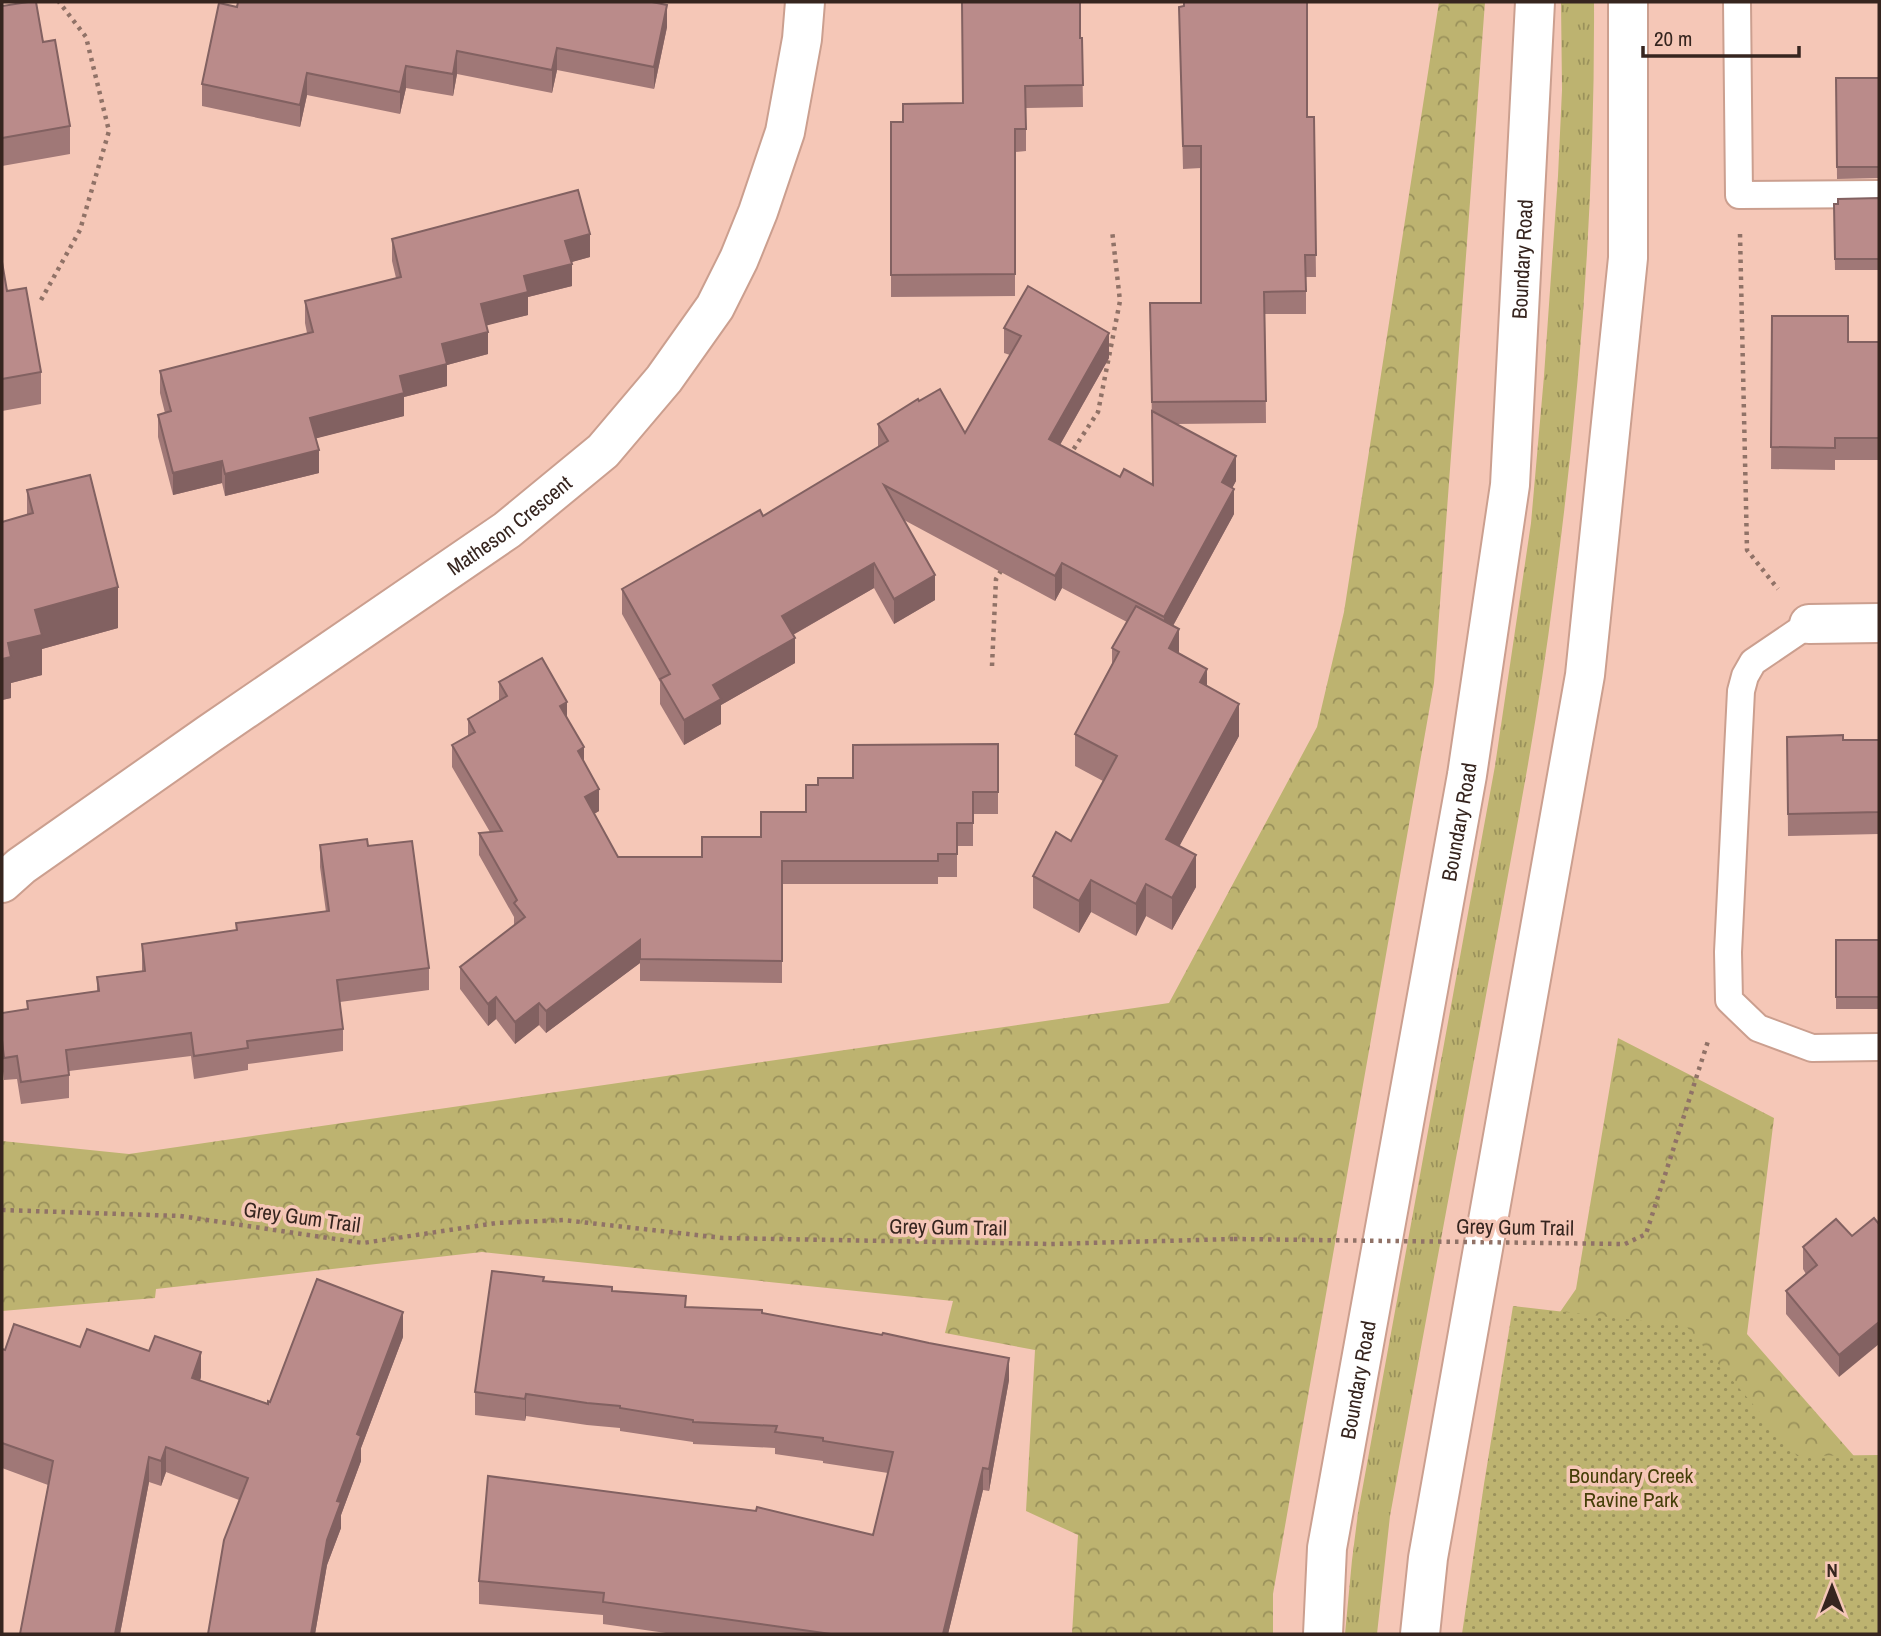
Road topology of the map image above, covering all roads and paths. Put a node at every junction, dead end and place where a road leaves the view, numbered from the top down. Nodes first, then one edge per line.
1 (59, 2) edge
2 (805, 2) edge
3 (1535, 2) edge
4 (1628, 2) edge
5 (1737, 2) edge
6 (1879, 194) edge
7 (1739, 195) junction
8 (1112, 230) dead end
9 (40, 300) dead end
10 (1067, 459) edge
11 (1003, 568) edge
12 (1879, 623) edge
13 (1809, 624) junction
14 (992, 666) dead end
15 (2, 883) edge
16 (1729, 1000) junction
17 (1879, 1047) edge
18 (2, 1210) edge
19 (1323, 1634) edge
20 (1420, 1634) edge

1 - 9 path
2 - 15 main road, Matheson Crescent
3 - 19 main road, Boundary Road
4 - 20 main road
5 - 7 lane
6 - 7 lane
7 - 13 path
8 - 10 path
11 - 14 path
12 - 13 main road
13 - 16 lane
16 - 17 lane
16 - 18 path, Grey Gum Trail, bridge

